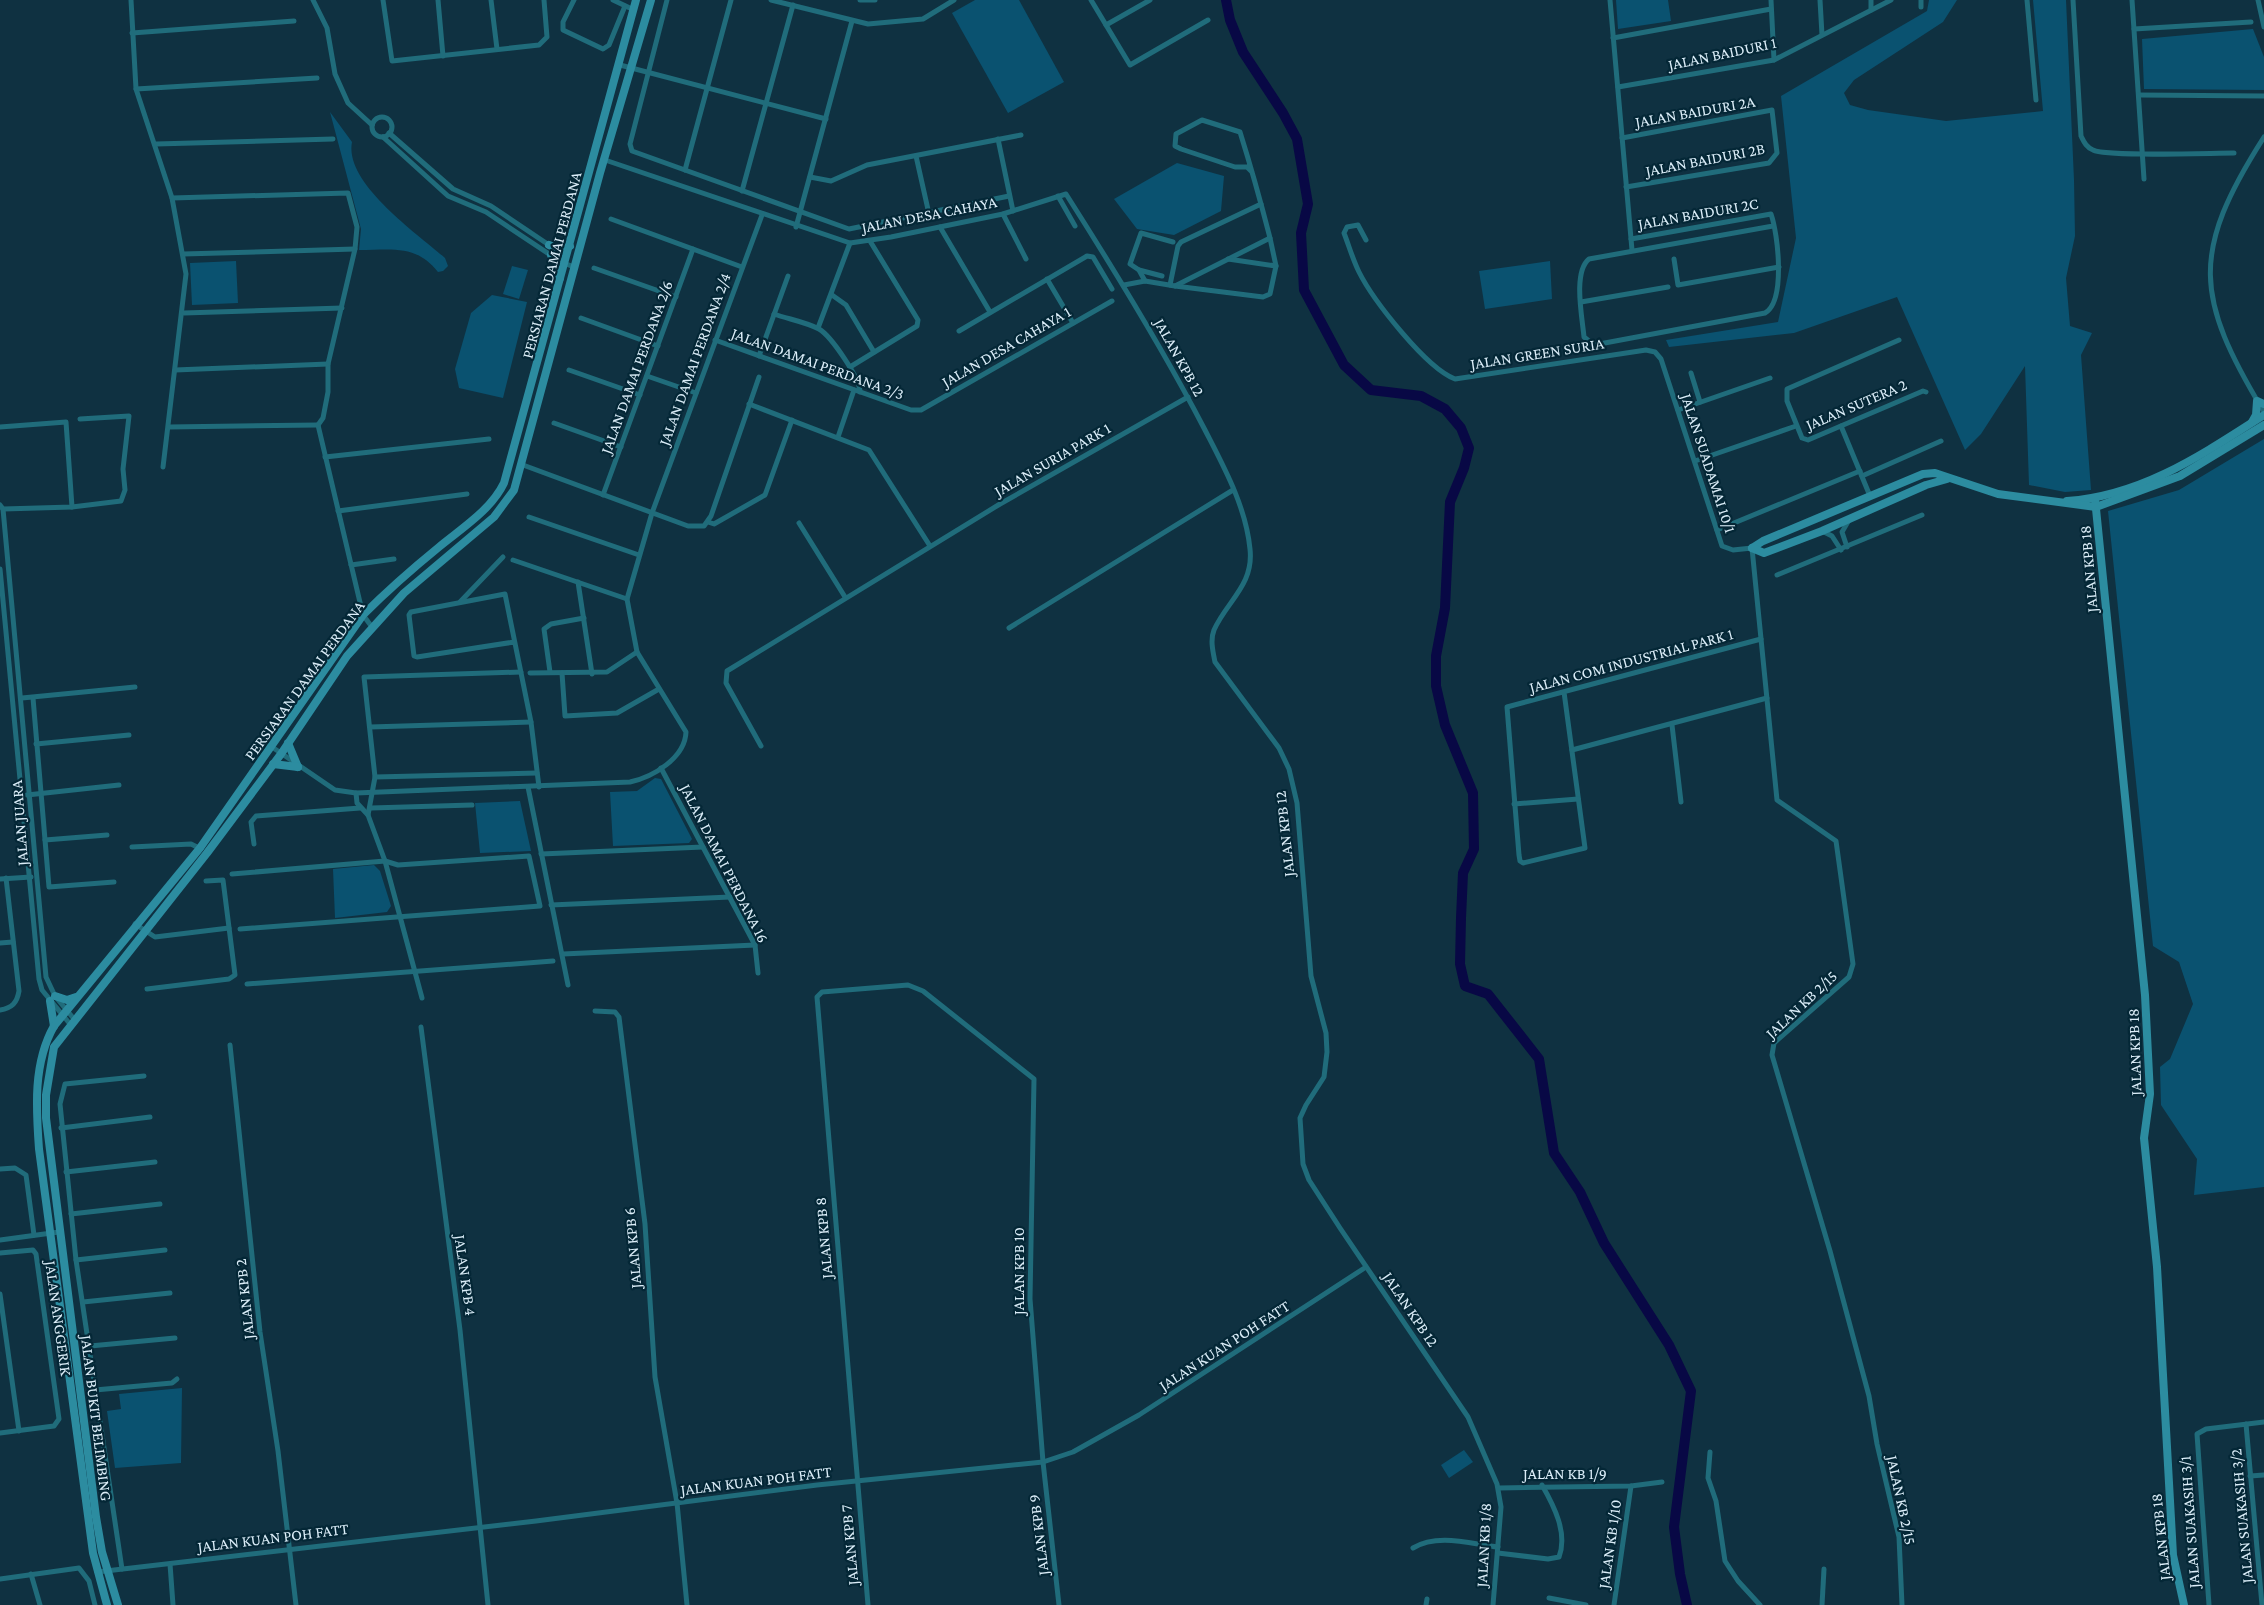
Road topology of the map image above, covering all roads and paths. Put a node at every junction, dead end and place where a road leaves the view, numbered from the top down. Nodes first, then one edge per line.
1 (131, 0) edge
2 (313, 0) edge
3 (383, 0) edge
4 (438, 0) edge
5 (491, 0) edge
6 (544, 0) edge
7 (574, 0) edge
8 (613, 0) edge
9 (636, 0) edge
10 (651, 0) edge
11 (667, 0) edge
12 (731, 0) edge
13 (771, 0) edge
14 (862, 0) edge
15 (875, 0) edge
16 (954, 0) edge
17 (1091, 0) edge
18 (1150, 0) edge
19 (1610, 0) edge
20 (1771, 0) edge
21 (1820, 0) edge
22 (1871, 0) edge
23 (1891, 0) edge
24 (1921, 0) edge
25 (2027, 0) edge
26 (2073, 0) edge
27 (2132, 0) edge
28 (2258, 0) edge
29 (793, 5) junction
30 (625, 6) junction
31 (1921, 7) dead end
32 (1771, 9) junction
33 (634, 10) junction
34 (1871, 10) junction
35 (1208, 20) dead end
36 (294, 21) dead end
37 (852, 21) junction
38 (2251, 22) dead end
39 (1106, 25) junction
40 (2264, 27) edge
41 (2134, 29) junction
42 (132, 33) junction
43 (1822, 35) junction
44 (1613, 38) junction
45 (496, 49) junction
46 (443, 56) junction
47 (1774, 60) junction
48 (620, 65) junction
49 (632, 68) junction
50 (648, 72) junction
51 (317, 78) dead end
52 (1618, 87) junction
53 (707, 88) junction
54 (136, 89) junction
55 (2139, 95) junction
56 (2264, 96) edge
57 (2036, 100) dead end
58 (766, 104) junction
59 (1772, 110) joint
60 (366, 118) junction
61 (376, 119) junction
62 (826, 119) junction
63 (372, 125) junction
64 (389, 133) junction
65 (1021, 135) dead end
66 (383, 137) junction
67 (1622, 138) junction
68 (2264, 138) edge
69 (333, 139) dead end
70 (998, 139) junction
71 (156, 144) junction
72 (609, 149) junction
73 (2143, 153) junction
74 (2234, 153) dead end
75 (916, 156) junction
76 (608, 161) junction
77 (685, 170) junction
78 (1252, 172) junction
79 (810, 177) junction
80 (2144, 179) dead end
81 (1626, 187) junction
82 (742, 191) junction
83 (1066, 194) joint
84 (1009, 196) junction
85 (1058, 196) junction
86 (172, 198) junction
87 (1261, 204) junction
88 (801, 211) junction
89 (1013, 211) junction
90 (929, 214) junction
91 (1003, 214) junction
92 (762, 215) junction
93 (611, 219) dead end
94 (888, 222) junction
95 (796, 226) junction
96 (940, 226) junction
97 (1075, 226) dead end
98 (1773, 226) junction
99 (891, 237) junction
100 (1270, 238) junction
101 (1630, 239) junction
102 (1366, 240) dead end
103 (870, 241) junction
104 (1173, 242) dead end
105 (850, 243) junction
106 (549, 245) junction
107 (570, 246) junction
108 (355, 249) junction
109 (693, 249) junction
110 (1632, 250) junction
111 (183, 254) junction
112 (551, 255) junction
113 (1026, 258) dead end
114 (1228, 259) junction
115 (1674, 259) dead end
116 (566, 261) junction
117 (575, 263) junction
118 (1276, 266) junction
119 (594, 267) dead end
120 (742, 267) junction
121 (1779, 267) junction
122 (1139, 270) junction
123 (572, 276) junction
124 (788, 276) dead end
125 (1162, 276) dead end
126 (561, 279) junction
127 (1047, 279) junction
128 (1145, 281) junction
129 (1124, 285) junction
130 (1172, 285) junction
131 (1668, 287) dead end
132 (1112, 289) dead end
133 (832, 295) junction
134 (676, 297) junction
135 (1112, 301) dead end
136 (1581, 302) junction
137 (342, 308) junction
138 (990, 312) junction
139 (184, 313) junction
140 (774, 314) junction
141 (581, 318) dead end
142 (1074, 323) junction
143 (818, 328) junction
144 (959, 331) dead end
145 (715, 340) junction
146 (1899, 340) dead end
147 (658, 346) junction
148 (874, 352) junction
149 (759, 356) junction
150 (1661, 359) joint
151 (328, 364) junction
152 (850, 368) junction
153 (176, 370) junction
154 (569, 370) dead end
155 (1691, 373) dead end
156 (647, 376) junction
157 (759, 377) dead end
158 (1770, 378) dead end
159 (857, 391) junction
160 (1926, 392) dead end
161 (696, 393) junction
162 (640, 395) junction
163 (1188, 397) junction
164 (1700, 402) junction
165 (2260, 402) edge
166 (749, 404) junction
167 (911, 410) joint
168 (1678, 410) junction
169 (2264, 414) edge
170 (80, 419) dead end
171 (792, 420) junction
172 (554, 423) dead end
173 (2251, 423) junction
174 (318, 424) junction
175 (2264, 425) edge
176 (169, 426) junction
177 (1796, 426) junction
178 (1840, 426) junction
179 (0, 427) edge
180 (838, 437) junction
181 (489, 439) dead end
182 (1941, 441) dead end
183 (621, 447) junction
184 (325, 457) junction
185 (1695, 461) junction
186 (523, 465) junction
187 (163, 467) dead end
188 (1863, 473) junction
189 (1948, 479) junction
190 (1233, 490) junction
191 (467, 494) dead end
192 (603, 495) junction
193 (1870, 496) junction
194 (2095, 503) junction
195 (2, 507) edge
196 (72, 507) junction
197 (338, 511) junction
198 (652, 513) junction
199 (480, 514) junction
200 (1922, 515) dead end
201 (0, 516) edge
202 (529, 517) dead end
203 (1851, 519) junction
204 (799, 523) dead end
205 (706, 524) junction
206 (485, 525) junction
207 (1717, 530) junction
208 (1822, 531) junction
209 (930, 546) junction
210 (1752, 548) junction
211 (1844, 548) junction
212 (639, 555) junction
213 (503, 557) dead end
214 (394, 559) dead end
215 (513, 560) dead end
216 (351, 565) junction
217 (0, 569) edge
218 (1776, 575) dead end
219 (578, 582) junction
220 (845, 597) junction
221 (627, 599) junction
222 (460, 602) junction
223 (363, 615) junction
224 (584, 618) junction
225 (372, 627) junction
226 (1009, 628) dead end
227 (1761, 639) junction
228 (514, 642) junction
229 (8, 646) junction
230 (0, 647) edge
231 (637, 652) junction
232 (521, 672) junction
233 (550, 672) junction
234 (530, 673) dead end
235 (562, 673) junction
236 (592, 674) junction
237 (135, 687) dead end
238 (659, 689) junction
239 (1564, 692) junction
240 (22, 698) junction
241 (33, 698) junction
242 (1767, 699) junction
243 (531, 722) junction
244 (1672, 725) junction
245 (370, 726) junction
246 (129, 735) dead end
247 (288, 743) junction
248 (36, 744) junction
249 (760, 746) dead end
250 (272, 747) junction
251 (1572, 750) junction
252 (281, 754) junction
253 (273, 764) junction
254 (298, 767) junction
255 (661, 768) junction
256 (537, 773) junction
257 (375, 777) junction
258 (119, 785) dead end
259 (528, 787) junction
260 (539, 787) junction
261 (373, 792) junction
262 (356, 793) junction
263 (30, 794) junction
264 (41, 794) junction
265 (23, 795) junction
266 (1578, 799) junction
267 (1681, 801) dead end
268 (1515, 804) junction
269 (472, 805) dead end
270 (360, 808) junction
271 (371, 808) junction
272 (368, 815) junction
273 (107, 835) dead end
274 (45, 840) junction
275 (254, 844) dead end
276 (132, 847) dead end
277 (200, 848) junction
278 (703, 848) junction
279 (207, 853) junction
280 (541, 854) junction
281 (385, 861) junction
282 (232, 874) dead end
283 (33, 876) junction
284 (3, 879) edge
285 (206, 881) dead end
286 (114, 882) dead end
287 (730, 897) junction
288 (552, 904) junction
289 (400, 918) junction
290 (135, 924) junction
291 (229, 928) junction
292 (240, 929) dead end
293 (145, 931) junction
294 (14, 942) junction
295 (0, 943) edge
296 (755, 945) junction
297 (562, 954) junction
298 (553, 961) dead end
299 (416, 972) junction
300 (758, 973) dead end
301 (247, 984) dead end
302 (568, 985) dead end
303 (147, 988) dead end
304 (819, 993) joint
305 (78, 996) junction
306 (52, 998) junction
307 (422, 998) dead end
308 (0, 1010) edge
309 (595, 1011) dead end
310 (64, 1013) junction
311 (72, 1021) junction
312 (54, 1026) junction
313 (421, 1027) dead end
314 (230, 1046) dead end
315 (144, 1077) dead end
316 (150, 1117) dead end
317 (61, 1128) junction
318 (155, 1162) dead end
319 (0, 1169) edge
320 (66, 1172) junction
321 (160, 1204) dead end
322 (71, 1214) junction
323 (55, 1232) junction
324 (34, 1235) junction
325 (0, 1240) edge
326 (165, 1250) dead end
327 (0, 1253) edge
328 (76, 1260) junction
329 (1366, 1267) junction
330 (170, 1293) dead end
331 (0, 1294) edge
332 (83, 1302) junction
333 (175, 1338) dead end
334 (90, 1346) junction
335 (177, 1379) dead end
336 (95, 1390) junction
337 (2264, 1422) edge
338 (2246, 1424) junction
339 (19, 1431) junction
340 (0, 1433) edge
341 (1710, 1452) dead end
342 (1043, 1462) junction
343 (2264, 1475) edge
344 (2250, 1476) junction
345 (856, 1481) junction
346 (1662, 1482) dead end
347 (1542, 1485) junction
348 (1631, 1486) junction
349 (1498, 1488) junction
350 (677, 1503) junction
351 (482, 1527) junction
352 (288, 1548) junction
353 (1413, 1548) dead end
354 (1498, 1550) junction
355 (170, 1564) junction
356 (122, 1569) junction
357 (1824, 1569) dead end
358 (107, 1570) junction
359 (97, 1572) junction
360 (31, 1574) junction
361 (0, 1579) edge
362 (1549, 1598) dead end
363 (40, 1605) edge
364 (95, 1605) edge
365 (106, 1605) edge
366 (118, 1605) edge
367 (173, 1605) edge
368 (296, 1605) edge
369 (488, 1605) edge
370 (687, 1605) edge
371 (868, 1605) edge
372 (1059, 1605) edge
373 (1493, 1605) edge
374 (1586, 1605) edge
375 (1614, 1605) edge
376 (1760, 1605) edge
377 (1822, 1605) edge
378 (1902, 1605) edge
379 (2184, 1605) edge
380 (2209, 1605) edge
381 (2262, 1605) edge

1 - 42 street
2 - 60 street
3 - 46 street
4 - 46 street
5 - 45 street
6 - 45 street
7 - 30 street
8 - 30 street
9 - 33 main road, PERSIARAN DAMAI PERDANA
10 - 49 main road, PERSIARAN DAMAI PERDANA
11 - 50 street
12 - 53 street
13 - 29 street
14 - 15 street
16 - 37 street
17 - 39 street
18 - 39 street
19 - 44 street
20 - 32 street
21 - 43 street
22 - 34 street
23 - 34 street, JALAN BAIDURI 1
24 - 31 street
25 - 57 street
26 - 73 street
27 - 41 street
28 - 40 street
29 - 37 street
29 - 58 street
30 - 33 street
32 - 44 street
32 - 47 street
33 - 48 main road, PERSIARAN DAMAI PERDANA
34 - 43 street, JALAN BAIDURI 1
35 - 39 street
36 - 42 street
37 - 62 street
38 - 41 street
41 - 55 street
42 - 54 street
43 - 47 street, JALAN BAIDURI 1
44 - 52 street
45 - 46 street
47 - 52 street, JALAN BAIDURI 1
48 - 49 street
48 - 107 main road, PERSIARAN DAMAI PERDANA
49 - 50 street
49 - 72 main road, PERSIARAN DAMAI PERDANA
50 - 53 street
50 - 77 street
51 - 54 street
52 - 67 street
53 - 58 street
53 - 77 street
54 - 71 street
55 - 56 street
55 - 73 street
58 - 62 street
58 - 82 street
59 - 67 street, JALAN BAIDURI 2A
59 - 81 street, JALAN BAIDURI 2B
60 - 61 street
60 - 63 street
61 - 63 street
61 - 64 street
62 - 79 street
63 - 66 street
64 - 66 street
64 - 106 street
65 - 70 street
66 - 112 street
67 - 81 street
68 - 165 street, JALAN SUADAMAI 10/1
69 - 71 street
70 - 75 street
70 - 84 street
71 - 86 street
72 - 76 main road, PERSIARAN DAMAI PERDANA
72 - 117 main road, PERSIARAN DAMAI PERDANA
73 - 74 street
73 - 80 street
75 - 79 street
75 - 90 street
76 - 92 street, JALAN DESA CAHAYA
76 - 123 main road, PERSIARAN DAMAI PERDANA
77 - 82 street
78 - 78 street
78 - 87 street
79 - 88 street
81 - 101 street
82 - 88 street
83 - 85 street, JALAN DESA CAHAYA
83 - 129 street, JALAN KPB 12
84 - 89 street
84 - 90 street
85 - 89 street, JALAN DESA CAHAYA
85 - 97 street
86 - 108 street
86 - 111 street
87 - 100 street
87 - 130 street
88 - 94 street
88 - 95 street
89 - 91 street, JALAN DESA CAHAYA
90 - 94 street
91 - 96 street, JALAN DESA CAHAYA
91 - 113 street
92 - 95 street, JALAN DESA CAHAYA
92 - 120 street, JALAN DAMAI PERDANA 2/4
93 - 109 street
94 - 99 street
95 - 105 street, JALAN DESA CAHAYA
96 - 99 street, JALAN DESA CAHAYA
96 - 138 street
98 - 101 street, JALAN BAIDURI 2C
98 - 110 street
98 - 121 street
99 - 103 street, JALAN DESA CAHAYA
100 - 114 street
100 - 118 street
101 - 110 street
102 - 150 street, JALAN GREEN SURIA
103 - 105 street, JALAN DESA CAHAYA
103 - 148 street
104 - 122 street
105 - 133 street
106 - 107 main road
106 - 116 street
107 - 116 main road, PERSIARAN DAMAI PERDANA
108 - 111 street
108 - 137 street
109 - 120 street
109 - 134 street, JALAN DAMAI PERDANA 2/6
110 - 136 street
111 - 139 street
112 - 116 street
112 - 126 main road
114 - 118 street
114 - 130 street
115 - 121 street
116 - 117 street
116 - 126 main road, PERSIARAN DAMAI PERDANA
117 - 123 main road, PERSIARAN DAMAI PERDANA
118 - 130 street
119 - 134 street
120 - 145 street, JALAN DAMAI PERDANA 2/4
121 - 136 street
122 - 125 street
122 - 128 street
123 - 186 main road, PERSIARAN DAMAI PERDANA
124 - 140 street
126 - 199 main road, PERSIARAN DAMAI PERDANA
127 - 132 street
127 - 138 street
127 - 142 street
128 - 129 street
128 - 130 street
129 - 163 street, JALAN KPB 12
131 - 136 street
133 - 143 street
133 - 148 street
134 - 147 street, JALAN DAMAI PERDANA 2/6
135 - 142 street, JALAN DESA CAHAYA 1
137 - 139 street
137 - 151 street
138 - 144 street
139 - 153 street
140 - 143 street
140 - 149 street
141 - 147 street
142 - 167 street, JALAN DESA CAHAYA 1
143 - 152 street
145 - 149 street, JALAN DAMAI PERDANA 2/3
145 - 161 street, JALAN DAMAI PERDANA 2/4
146 - 177 street, JALAN SUTERA 2
147 - 156 street, JALAN DAMAI PERDANA 2/6
148 - 152 street
149 - 159 street, JALAN DAMAI PERDANA 2/3
150 - 168 street, JALAN SUADAMAI 10/1
151 - 153 street
151 - 174 street
152 - 159 street
153 - 176 street
154 - 162 street
155 - 164 street
156 - 161 street
156 - 162 street, JALAN DAMAI PERDANA 2/6
157 - 166 street
158 - 164 street
159 - 167 street, JALAN DAMAI PERDANA 2/3
159 - 180 street
160 - 178 street, JALAN SUTERA 2
161 - 198 street, JALAN DAMAI PERDANA 2/4
162 - 183 street, JALAN DAMAI PERDANA 2/6
163 - 190 street, JALAN KPB 12
163 - 209 street, JALAN SURIA PARK 1
164 - 168 street
165 - 169 street, JALAN SUADAMAI 10/1
165 - 173 main road
166 - 171 street
166 - 205 street
168 - 185 street, JALAN SUADAMAI 10/1
169 - 173 main road, JALAN SUADAMAI 10/1
170 - 196 street
171 - 180 street
171 - 205 street
172 - 183 street
173 - 194 main road, JALAN SUADAMAI 10/1
174 - 176 street
174 - 184 street
175 - 194 main road, JALAN SUADAMAI 10/1
176 - 187 street
177 - 178 street, JALAN SUTERA 2
177 - 185 street
178 - 188 street
179 - 196 street
180 - 209 street
181 - 184 street
182 - 188 street
183 - 192 street, JALAN DAMAI PERDANA 2/6
184 - 197 street
185 - 207 street, JALAN SUADAMAI 10/1
186 - 192 street
186 - 206 main road, PERSIARAN DAMAI PERDANA
188 - 193 street
188 - 207 street
189 - 193 main road, JALAN SUADAMAI 10/1
189 - 194 main road, JALAN SUADAMAI 10/1
189 - 203 main road, JALAN SUADAMAI 10/1
190 - 226 street
190 - 329 street, JALAN KPB 12
191 - 197 street
192 - 198 street
193 - 210 main road, JALAN SUADAMAI 10/1
194 - 379 main road, JALAN KPB 18
195 - 196 street
195 - 201 street
195 - 240 street, JALAN JUARA
197 - 216 street
198 - 205 street
198 - 212 street, JALAN DAMAI PERDANA 2/4
199 - 206 main road
199 - 223 main road, PERSIARAN DAMAI PERDANA
200 - 211 street
202 - 212 street
203 - 208 main road, JALAN SUADAMAI 10/1
203 - 211 street
204 - 220 street
206 - 225 main road, PERSIARAN DAMAI PERDANA
207 - 210 street, JALAN SUADAMAI 10/1
208 - 210 main road, JALAN SUADAMAI 10/1
208 - 211 street
209 - 220 street, JALAN SURIA PARK 1
210 - 227 street, JALAN KB 2/15
211 - 218 street
212 - 221 street, JALAN DAMAI PERDANA 2/4
213 - 222 street
214 - 216 street
215 - 219 street
216 - 223 street
217 - 229 street, JALAN JUARA
219 - 221 street
219 - 224 street
220 - 249 street, JALAN SURIA PARK 1
221 - 231 street
222 - 228 street
222 - 228 street
223 - 225 street
223 - 250 main road, PERSIARAN DAMAI PERDANA
224 - 233 street
224 - 236 street
225 - 247 main road, PERSIARAN DAMAI PERDANA
227 - 239 street, JALAN COM INDUSTRIAL PARK 1
227 - 242 street, JALAN KB 2/15
228 - 232 street
229 - 230 street
229 - 265 street, JALAN JUARA
231 - 236 street
231 - 238 street
232 - 243 street
232 - 245 street
233 - 234 street
233 - 235 street
235 - 236 street
235 - 238 street
237 - 241 street
238 - 255 street
239 - 251 street
239 - 268 street, JALAN COM INDUSTRIAL PARK 1
240 - 241 street
240 - 263 street, JALAN JUARA
241 - 248 street
242 - 244 street
242 - 378 street, JALAN KB 2/15
243 - 245 street
243 - 256 street
244 - 251 street
244 - 267 street
245 - 257 street
246 - 248 street
247 - 252 main road, PERSIARAN DAMAI PERDANA
247 - 254 main road
248 - 264 street
250 - 252 street
250 - 277 main road, PERSIARAN DAMAI PERDANA
251 - 266 street
252 - 253 main road, PERSIARAN DAMAI PERDANA
252 - 254 street
253 - 254 main road
253 - 279 main road, PERSIARAN DAMAI PERDANA
254 - 262 street
255 - 260 street
255 - 278 street, JALAN DAMAI PERDANA 16
256 - 257 street
256 - 260 street
257 - 261 street
258 - 264 street
259 - 260 street
259 - 261 street
259 - 280 street
261 - 262 street
261 - 271 street
262 - 270 street
263 - 264 street
263 - 265 street
263 - 283 street, JALAN JUARA
264 - 274 street
265 - 283 street, JALAN JUARA
266 - 268 street
266 - 268 street
269 - 271 street
270 - 272 street
270 - 275 street
271 - 272 street
272 - 281 street
273 - 274 street
274 - 286 street
276 - 277 street
277 - 279 street
277 - 290 main road, PERSIARAN DAMAI PERDANA
278 - 280 street
278 - 287 street, JALAN DAMAI PERDANA 16
279 - 293 main road, PERSIARAN DAMAI PERDANA
280 - 288 street
281 - 282 street
281 - 289 street
281 - 289 street
283 - 284 street
283 - 306 street, JALAN JUARA
284 - 294 street
285 - 291 street
287 - 288 street
287 - 296 street, JALAN DAMAI PERDANA 16
288 - 297 street
289 - 292 street
289 - 299 street
290 - 293 street
290 - 305 main road, PERSIARAN DAMAI PERDANA
291 - 293 street
291 - 303 street
293 - 311 main road, PERSIARAN DAMAI PERDANA
294 - 295 street
294 - 308 street
296 - 297 street
296 - 300 street, JALAN DAMAI PERDANA 16
297 - 302 street
298 - 299 street
299 - 301 street
299 - 307 street
304 - 342 street, JALAN KPB 10
304 - 345 street, JALAN KPB 8
305 - 306 main road
305 - 310 main road, PERSIARAN DAMAI PERDANA
306 - 310 street, JALAN JUARA
306 - 312 main road
309 - 350 street, JALAN KPB 6
310 - 311 street, JALAN JUARA
310 - 312 main road, PERSIARAN DAMAI PERDANA
311 - 323 main road, PERSIARAN DAMAI PERDANA
312 - 323 main road, PERSIARAN DAMAI PERDANA
313 - 351 street, JALAN KPB 4
314 - 352 street, JALAN KPB 2
315 - 317 street
316 - 317 street
317 - 320 street
318 - 320 street
319 - 324 street
320 - 322 street
321 - 322 street
322 - 328 street
323 - 324 street
323 - 358 main road, JALAN BUKIT BELIMBING
323 - 359 main road, JALAN BUKIT BELIMBING
324 - 325 street
326 - 328 street
327 - 339 street, JALAN ANGGERIK
328 - 332 street
329 - 342 street, JALAN KUAN POH FATT
329 - 349 street, JALAN KPB 12
330 - 332 street
331 - 339 street
332 - 334 street
333 - 334 street
334 - 336 street
335 - 336 street
336 - 356 street
337 - 338 street, JALAN SUAKASIH 3/1
338 - 344 street, JALAN SUAKASIH 3/2
338 - 380 street, JALAN SUAKASIH 3/1
339 - 340 street
341 - 376 street
342 - 345 street, JALAN KUAN POH FATT
342 - 372 street, JALAN KPB 9
343 - 344 street
344 - 381 street, JALAN SUAKASIH 3/2
345 - 350 street, JALAN KUAN POH FATT
345 - 371 street, JALAN KPB 7
346 - 348 street, JALAN KB 1/9
347 - 348 street, JALAN KB 1/9
347 - 349 street, JALAN KB 1/9
347 - 354 street
348 - 375 street, JALAN KB 1/10
349 - 354 street, JALAN KB 1/8
350 - 351 street, JALAN KUAN POH FATT
350 - 370 street
351 - 352 street, JALAN KUAN POH FATT
351 - 369 street, JALAN KPB 4
352 - 355 street, JALAN KUAN POH FATT
352 - 368 street, JALAN KPB 2
353 - 354 street
354 - 373 street, JALAN KB 1/8
355 - 356 street, JALAN KUAN POH FATT
355 - 367 street
356 - 358 street, JALAN KUAN POH FATT
357 - 377 street
358 - 359 street, JALAN KUAN POH FATT
358 - 366 main road, JALAN BUKIT BELIMBING
359 - 365 main road, JALAN BUKIT BELIMBING
360 - 361 street
360 - 363 street
360 - 364 street
362 - 374 street

